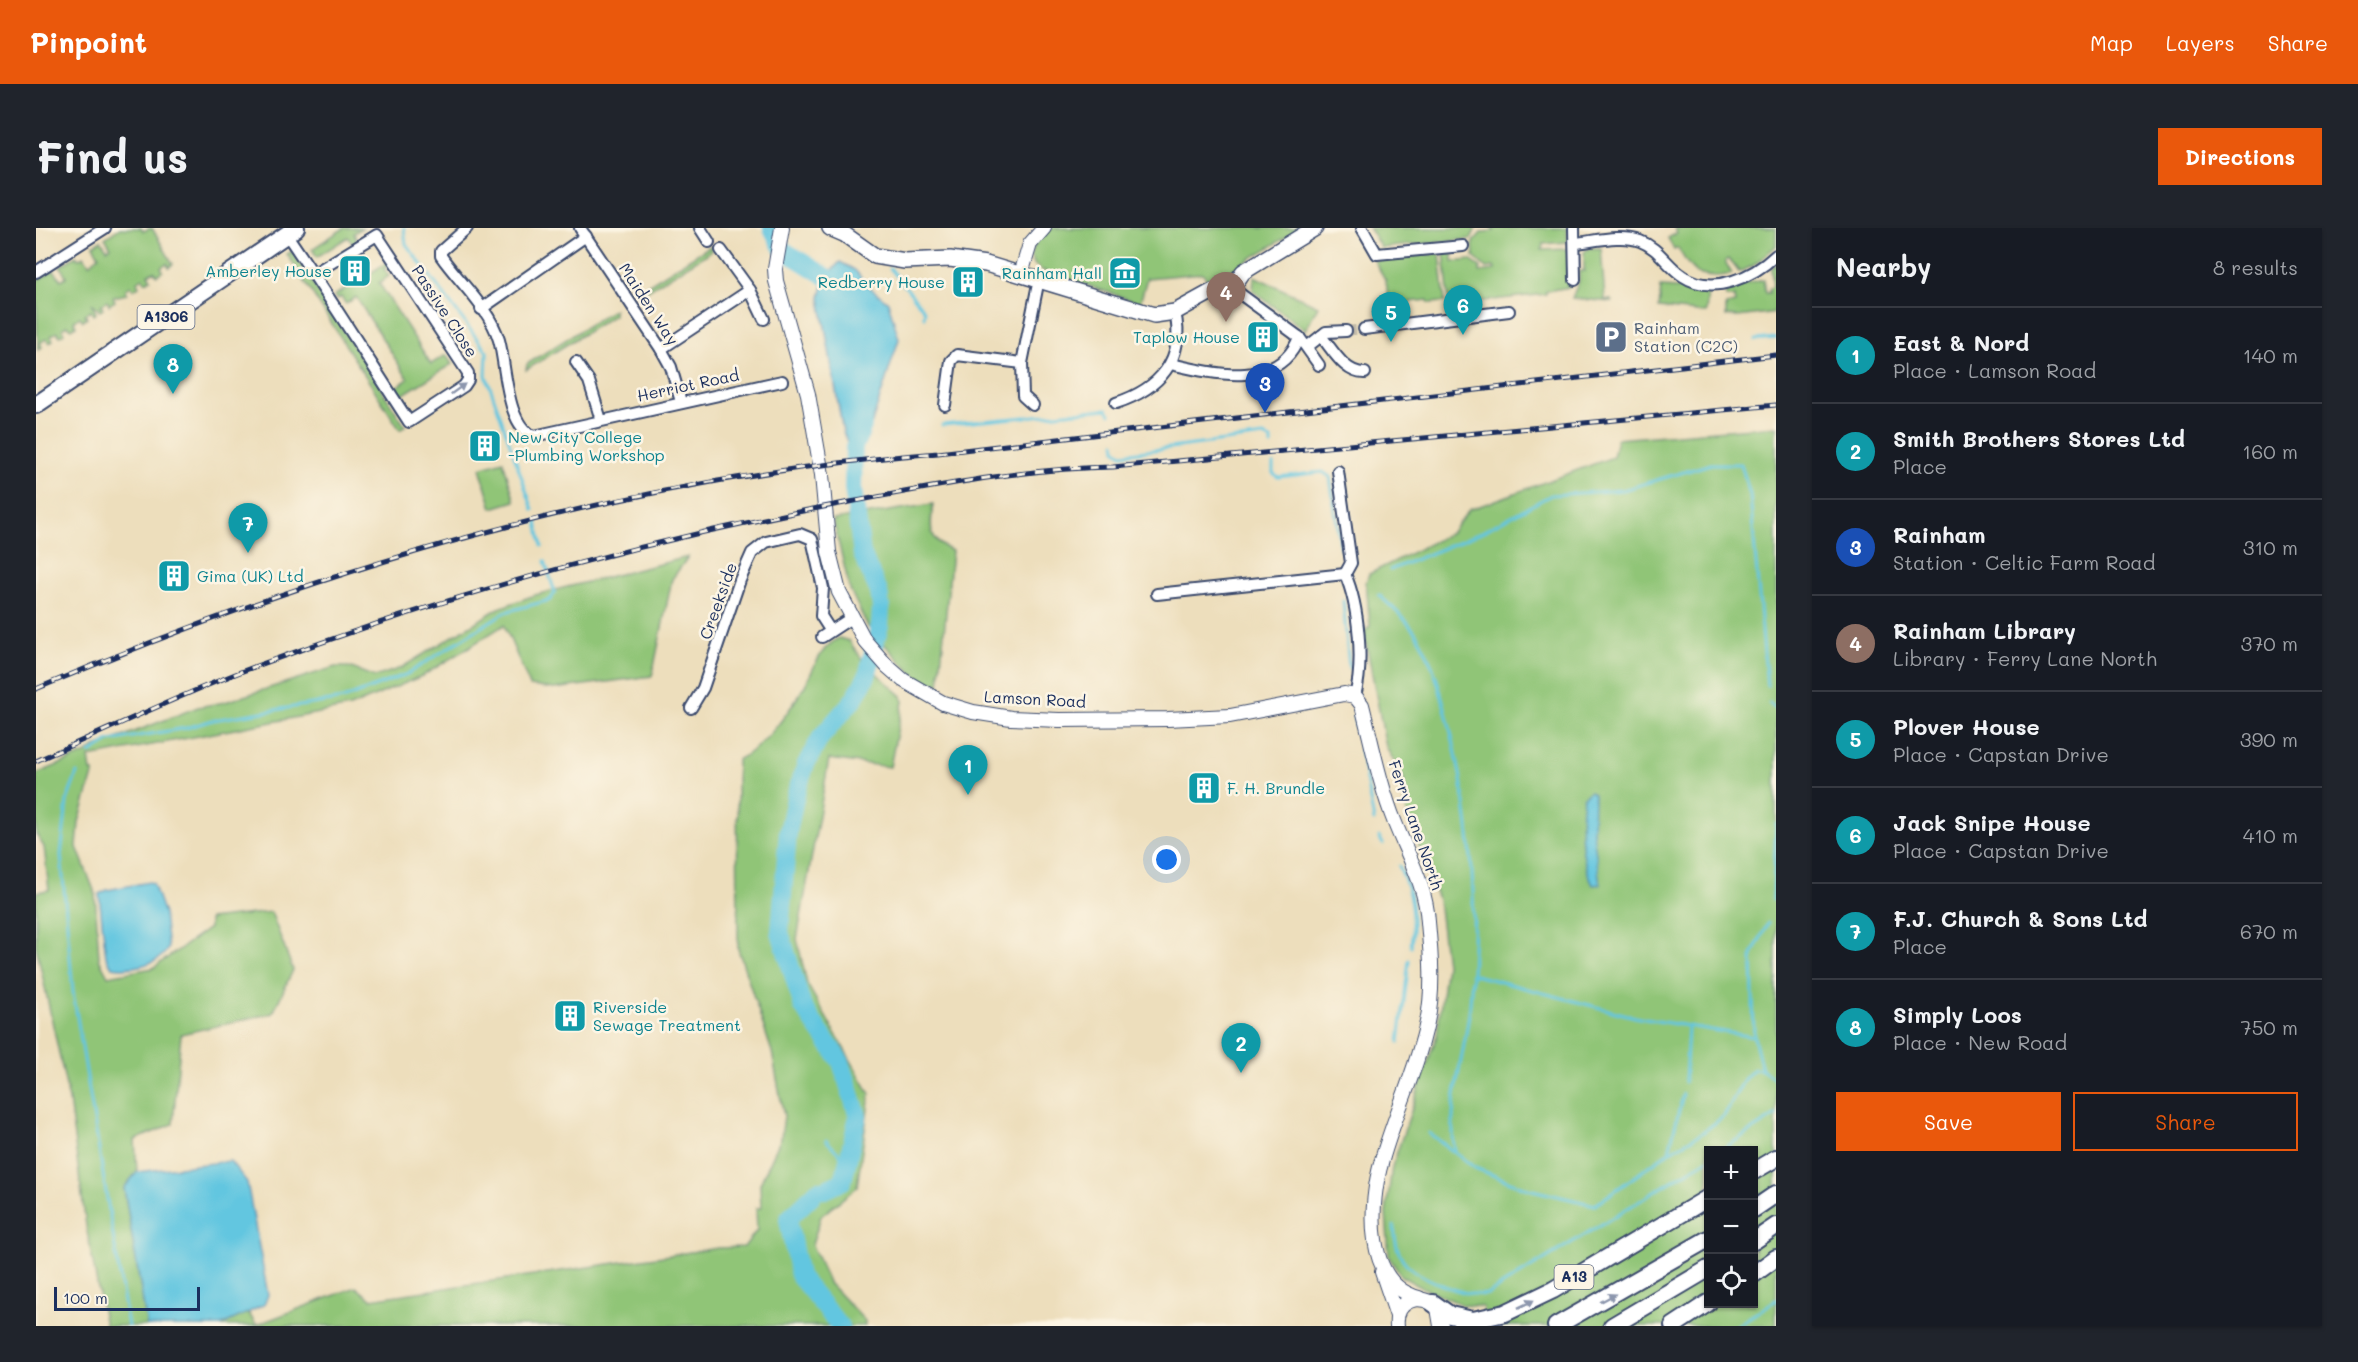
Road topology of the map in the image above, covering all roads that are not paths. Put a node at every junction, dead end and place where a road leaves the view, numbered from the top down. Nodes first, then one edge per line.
1 (105, 228) edge
2 (467, 228) edge
3 (700, 228) edge
4 (792, 228) edge
5 (1044, 228) edge
6 (1315, 228) edge
7 (1362, 228) edge
8 (1575, 228) edge
9 (838, 230) edge
10 (292, 231) edge
11 (583, 232) edge
12 (781, 233) edge
13 (710, 242) dead end
14 (1576, 243) junction
15 (1464, 246) dead end
16 (721, 250) dead end
17 (1776, 255) edge
18 (36, 272) edge
19 (313, 274) junction
20 (1021, 274) junction
21 (1039, 279) junction
22 (1575, 280) dead end
23 (1232, 288) junction
24 (750, 290) junction
25 (481, 309) junction
26 (1509, 311) dead end
27 (1175, 312) junction
28 (764, 318) dead end
29 (1364, 329) tunnel mouth
30 (1346, 331) tunnel mouth
31 (1321, 336) junction
32 (1299, 337) junction
33 (1307, 347) junction
34 (661, 349) junction
35 (576, 362) dead end
36 (1022, 363) junction
37 (1171, 364) junction
38 (1319, 365) dead end
39 (1365, 373) dead end
40 (782, 381) dead end
41 (681, 402) junction
42 (1116, 403) dead end
43 (36, 405) edge
44 (945, 405) dead end
45 (1033, 405) dead end
46 (601, 420) junction
47 (1338, 471) dead end
48 (1345, 574) junction
49 (1156, 594) dead end
50 (851, 618) junction
51 (1355, 696) junction
52 (691, 708) dead end
53 (1776, 1158) edge
54 (1758, 1169) edge
55 (1776, 1194) edge
56 (1705, 1200) edge
57 (1758, 1206) edge
58 (1776, 1226) edge
59 (1758, 1238) edge
60 (1704, 1241) edge
61 (1776, 1258) edge
62 (1381, 1264) junction
63 (1704, 1271) edge
64 (1758, 1271) edge
65 (1426, 1301) junction
66 (1704, 1307) edge
67 (1397, 1323) edge
68 (1441, 1326) edge
69 (1556, 1326) edge
70 (1612, 1326) edge
71 (1673, 1326) edge

1 - 18 street
2 - 25 street
3 - 13 street
4 - 12 street
5 - 20 street
6 - 23 main road
7 - 15 street
8 - 14 street
9 - 20 main road
10 - 19 street, Passive Close
10 - 43 main road, A1306
11 - 25 street
11 - 34 street, Maiden Way
12 - 50 street, Lamson Road
14 - 17 street
14 - 22 street
16 - 24 street
19 -> 19 street, Passive Close
20 - 21 main road
21 - 27 main road
21 - 36 street
23 - 27 main road
23 - 32 street
24 - 28 street
24 - 34 street
25 - 46 street, Herriot Road
26 - 29 street
27 - 37 street
30 - 31 street
31 - 33 street
31 - 39 street
32 - 33 street
32 - 37 street
33 - 38 street
34 - 41 street, Maiden Way
35 - 46 street
36 - 44 street
36 - 45 street
37 - 42 street
40 - 41 street, Herriot Road
41 - 46 street, Herriot Road
47 - 48 street
48 - 49 street
48 - 51 street
50 - 51 street, Lamson Road
50 - 52 street, Creekside
51 - 62 street, Ferry Lane North
53 - 54 main road
55 - 57 main road
65 -> 56 main road, A13
58 - 59 main road
69 -> 60 main road, A13
61 - 64 main road
62 - 65 street, Ferry Lane North
62 - 67 street, Ferry Lane North
63 - 70 main road
65 - 67 street
65 - 68 street
66 - 71 main road

